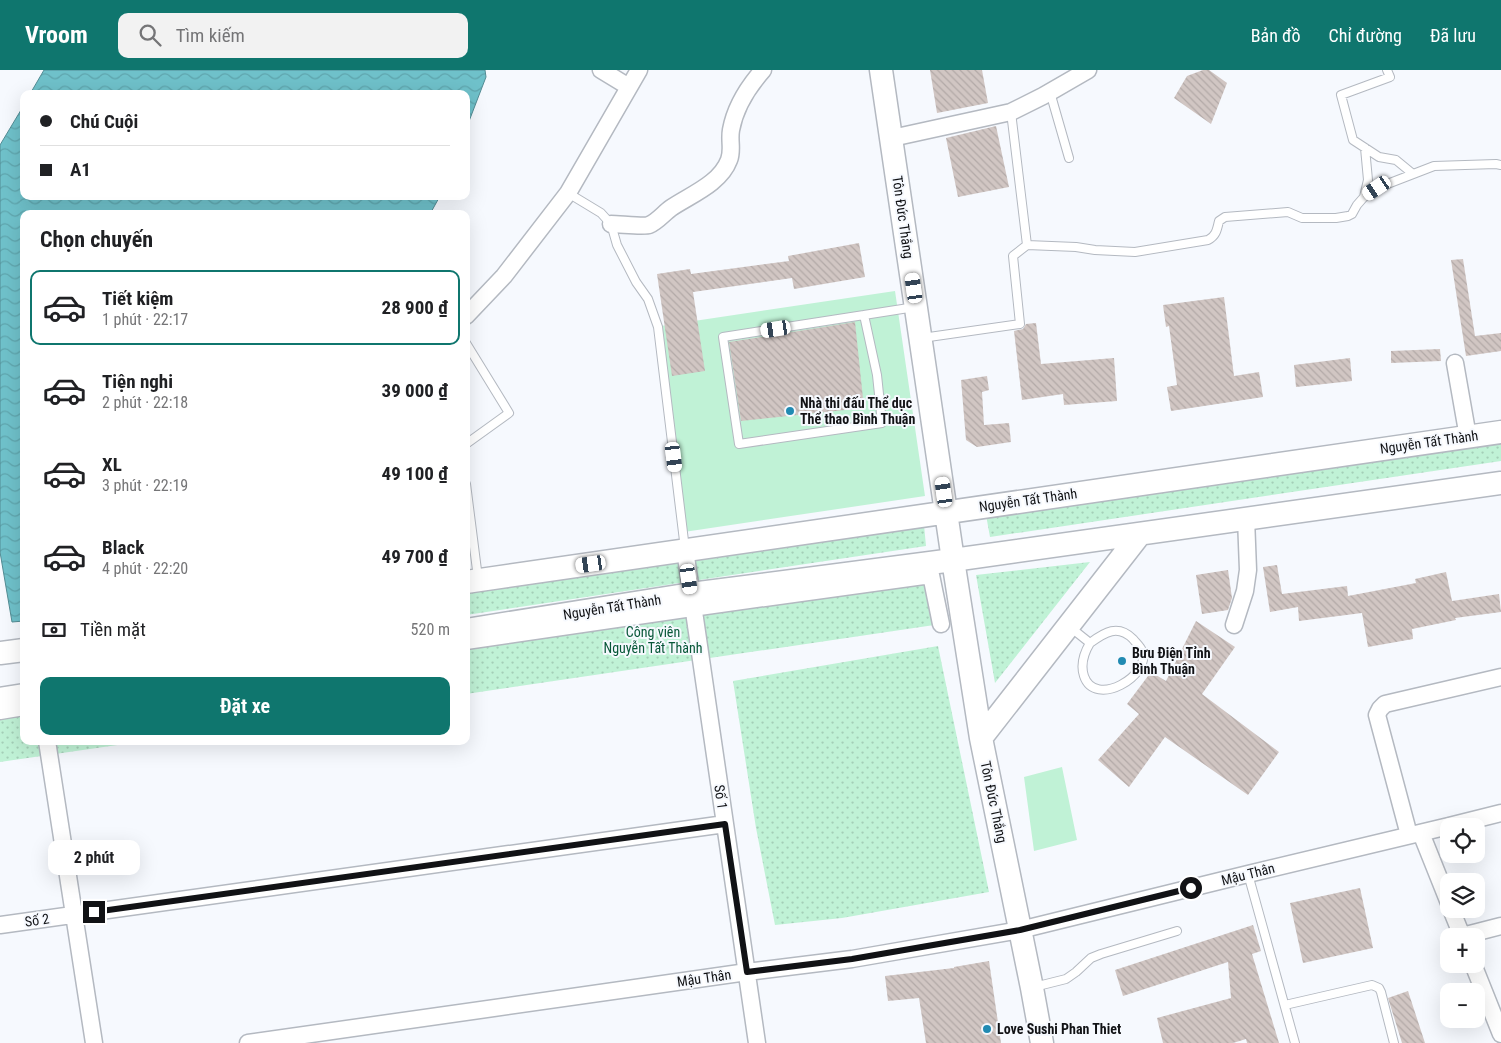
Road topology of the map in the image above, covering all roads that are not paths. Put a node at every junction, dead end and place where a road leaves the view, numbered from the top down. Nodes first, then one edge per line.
1 (601, 70) edge
2 (639, 70) edge
3 (763, 70) edge
4 (881, 70) edge
5 (1088, 70) edge
6 (1387, 70) edge
7 (629, 87) junction
8 (1050, 92) junction
9 (1011, 112) junction
10 (892, 138) junction
11 (1365, 148) junction
12 (1068, 158) dead end
13 (1501, 165) edge
14 (1413, 174) junction
15 (568, 193) junction
16 (1364, 197) junction
17 (611, 224) junction
18 (1026, 245) junction
19 (917, 307) junction
20 (470, 312) edge
21 (864, 315) junction
22 (921, 338) junction
23 (470, 350) edge
24 (1455, 363) dead end
25 (1501, 432) edge
26 (1468, 437) junction
27 (470, 441) edge
28 (1501, 483) edge
29 (946, 512) junction
30 (1246, 518) junction
31 (1140, 534) junction
32 (470, 549) edge
33 (685, 550) junction
34 (952, 560) junction
35 (472, 581) edge
36 (692, 601) junction
37 (941, 624) dead end
38 (1234, 625) dead end
39 (1068, 626) junction
40 (470, 629) edge
41 (470, 640) edge
42 (1090, 643) junction
43 (20, 650) edge
44 (0, 653) edge
45 (1501, 677) edge
46 (20, 696) edge
47 (0, 699) edge
48 (20, 708) edge
49 (0, 711) edge
50 (981, 738) junction
51 (48, 745) edge
52 (1501, 813) edge
53 (1481, 818) edge
54 (725, 824) junction
55 (1440, 828) edge
56 (1415, 834) junction
57 (1248, 874) junction
58 (1440, 885) edge
59 (74, 915) junction
60 (0, 925) edge
61 (1501, 926) edge
62 (1020, 930) junction
63 (1485, 930) edge
64 (1177, 931) dead end
65 (747, 972) junction
66 (1477, 973) edge
67 (1032, 988) junction
68 (1285, 1005) junction
69 (1501, 1034) edge
70 (94, 1043) edge
71 (248, 1043) edge
72 (757, 1043) edge
73 (1042, 1043) edge
74 (1295, 1043) edge
75 (1394, 1043) edge

1 - 7 street
2 - 7 street
3 - 17 street
4 - 10 street, Tôn Đức Thắng
5 - 8 street
6 - 11 lane
7 - 15 street
8 - 9 street
8 - 12 lane
9 - 10 street
9 - 18 lane
10 - 19 street, Tôn Đức Thắng
11 - 14 lane
11 - 16 lane
13 - 14 lane
14 - 16 lane
15 - 17 lane
15 - 20 street
16 - 18 lane
17 - 33 lane
18 - 22 lane
19 - 21 lane
19 - 22 street, Tôn Đức Thắng
21 - 21 lane
22 - 29 street, Tôn Đức Thắng
23 - 27 lane
24 - 26 street
25 - 26 street, Nguyễn Tất Thành
26 - 29 street, Nguyễn Tất Thành
28 - 30 street, Nguyễn Tất Thành
29 - 33 street, Nguyễn Tất Thành
29 - 34 street, Tôn Đức Thắng
30 - 31 street, Nguyễn Tất Thành
30 - 38 street
31 - 34 street, Nguyễn Tất Thành
31 - 39 street
32 - 35 lane
33 - 35 street, Nguyễn Tất Thành
33 - 36 street, Số 1
34 - 36 street, Nguyễn Tất Thành
34 - 50 street, Tôn Đức Thắng
36 - 37 street
36 - 40 street, Nguyễn Tất Thành
36 - 41 street
36 - 54 street, Số 1
39 - 42 lane
39 - 50 street
42 - 42 lane
43 - 44 street
45 - 56 street
46 - 47 street
48 - 49 street
50 - 62 street, Tôn Đức Thắng
51 - 59 street
52 - 53 street, Mậu Thân
54 - 59 street, Số 2
54 - 65 street, Số 1
55 - 56 street, Mậu Thân
56 - 57 street, Mậu Thân
56 - 58 street
57 - 62 street, Mậu Thân
57 - 68 lane
59 - 60 street, Số 2
59 - 70 street
61 - 63 street
62 - 65 street, Mậu Thân
62 - 67 street, Tôn Đức Thắng
64 - 67 lane
65 - 71 street, Mậu Thân
65 - 72 street, Số 1
66 - 69 street
67 - 73 street, Tôn Đức Thắng
68 - 74 lane
68 - 75 lane

